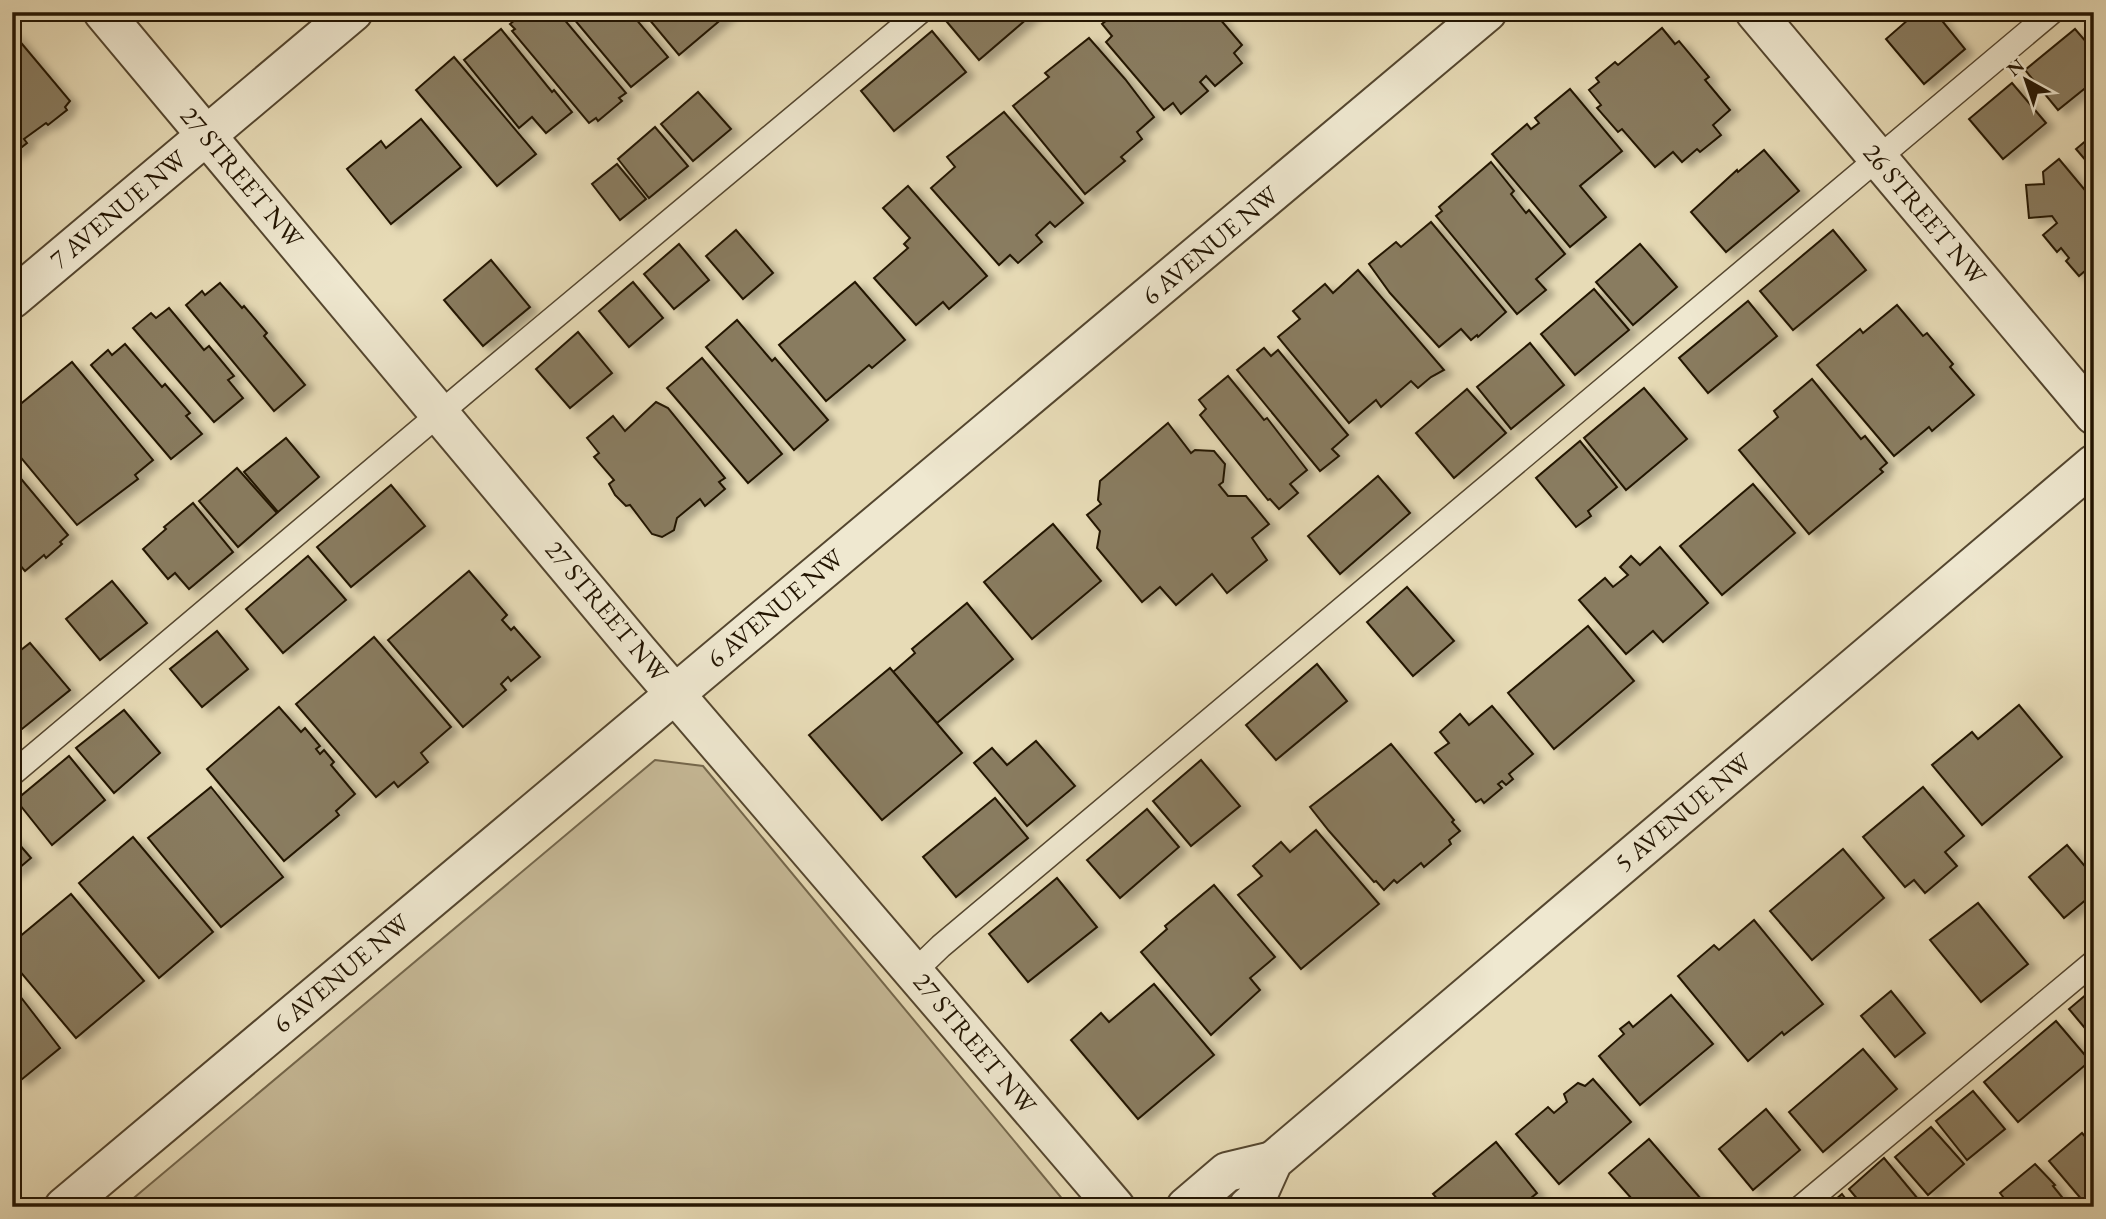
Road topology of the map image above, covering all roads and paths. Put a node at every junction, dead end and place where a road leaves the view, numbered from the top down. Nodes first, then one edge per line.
1 (103, 12) edge
2 (353, 12) edge
3 (920, 12) edge
4 (1487, 12) edge
5 (1755, 12) edge
6 (2052, 12) edge
7 (207, 135) junction
8 (1879, 158) junction
9 (12, 299) edge
10 (441, 413) junction
11 (2094, 415) edge
12 (2094, 464) edge
13 (675, 692) junction
14 (12, 774) edge
15 (2094, 962) edge
16 (914, 972) junction
17 (1273, 1161) junction
18 (64, 1207) edge
19 (1115, 1207) edge
20 (1186, 1207) edge
21 (1248, 1207) edge
22 (1801, 1207) edge

1 - 7 street, 27 STREET NW
2 - 7 street, 7 AVENUE NW
3 - 10 lane
4 - 13 street, 6 AVENUE NW
5 - 8 street, 26 STREET NW
6 - 8 lane
7 - 9 street, 7 AVENUE NW
7 - 10 street, 27 STREET NW
8 - 11 street, 26 STREET NW
8 - 16 lane
10 - 13 street, 27 STREET NW
10 - 14 lane
12 - 17 street, 5 AVENUE NW
13 - 16 street, 27 STREET NW
13 - 18 street, 6 AVENUE NW
15 - 22 lane
16 - 19 street, 27 STREET NW
17 - 20 street, 5 AVENUE NW
17 - 21 street, 5 AVENUE NW

